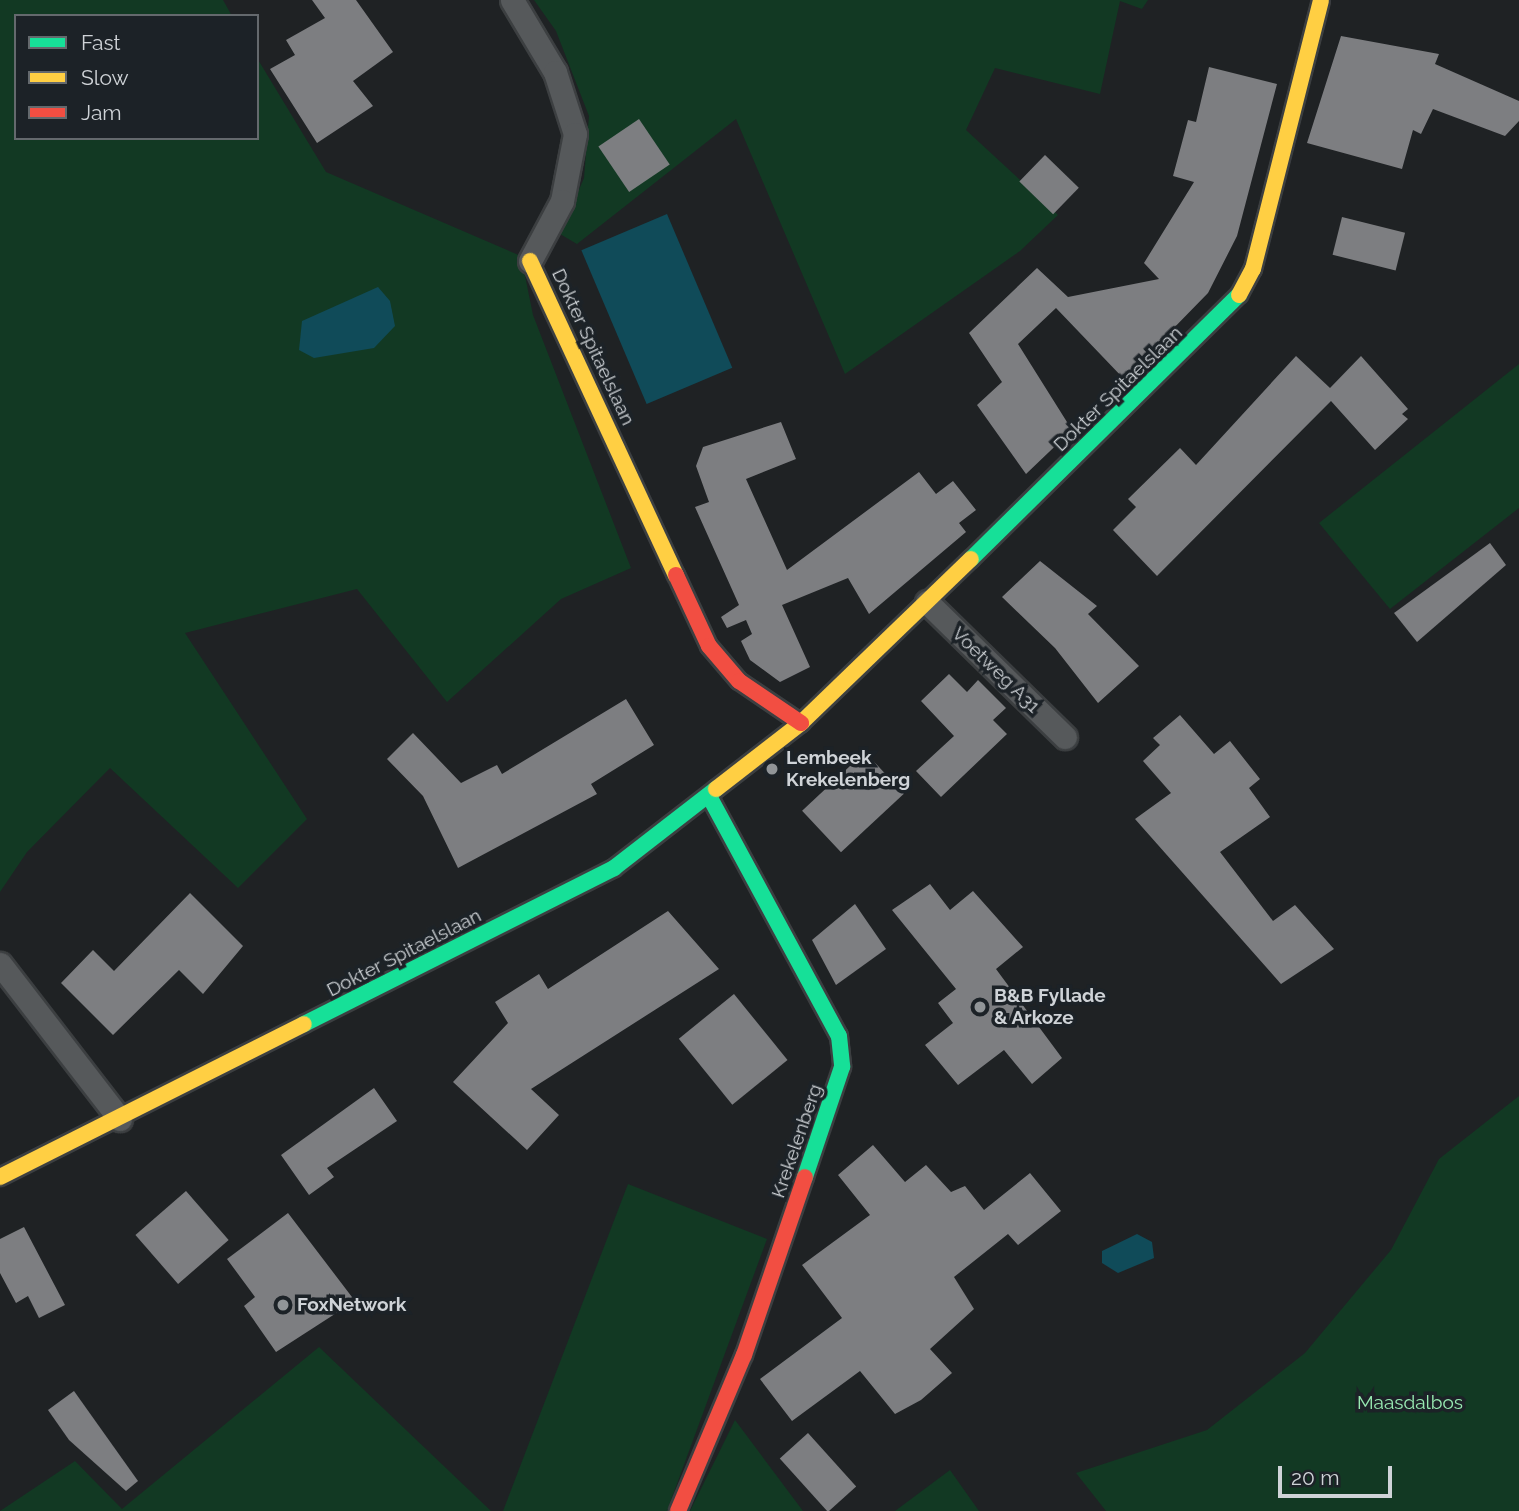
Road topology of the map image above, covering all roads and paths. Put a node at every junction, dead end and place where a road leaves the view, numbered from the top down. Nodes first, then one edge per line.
1 (512, 0) edge
2 (1321, 0) edge
3 (530, 261) joint
4 (927, 602) junction
5 (801, 723) junction
6 (1065, 737) dead end
7 (709, 796) junction
8 (0, 964) edge
9 (120, 1119) junction
10 (0, 1177) edge
11 (678, 1511) edge

1 - 3 lane
2 - 4 street, Dokter Spitaelslaan
3 - 5 street, Dokter Spitaelslaan
4 - 5 street, Dokter Spitaelslaan
4 - 6 lane, Voetweg A31
5 - 7 street, Dokter Spitaelslaan
7 - 9 street, Dokter Spitaelslaan
7 - 11 street, Krekelenberg
8 - 9 lane
9 - 10 street, Dokter Spitaelslaan

